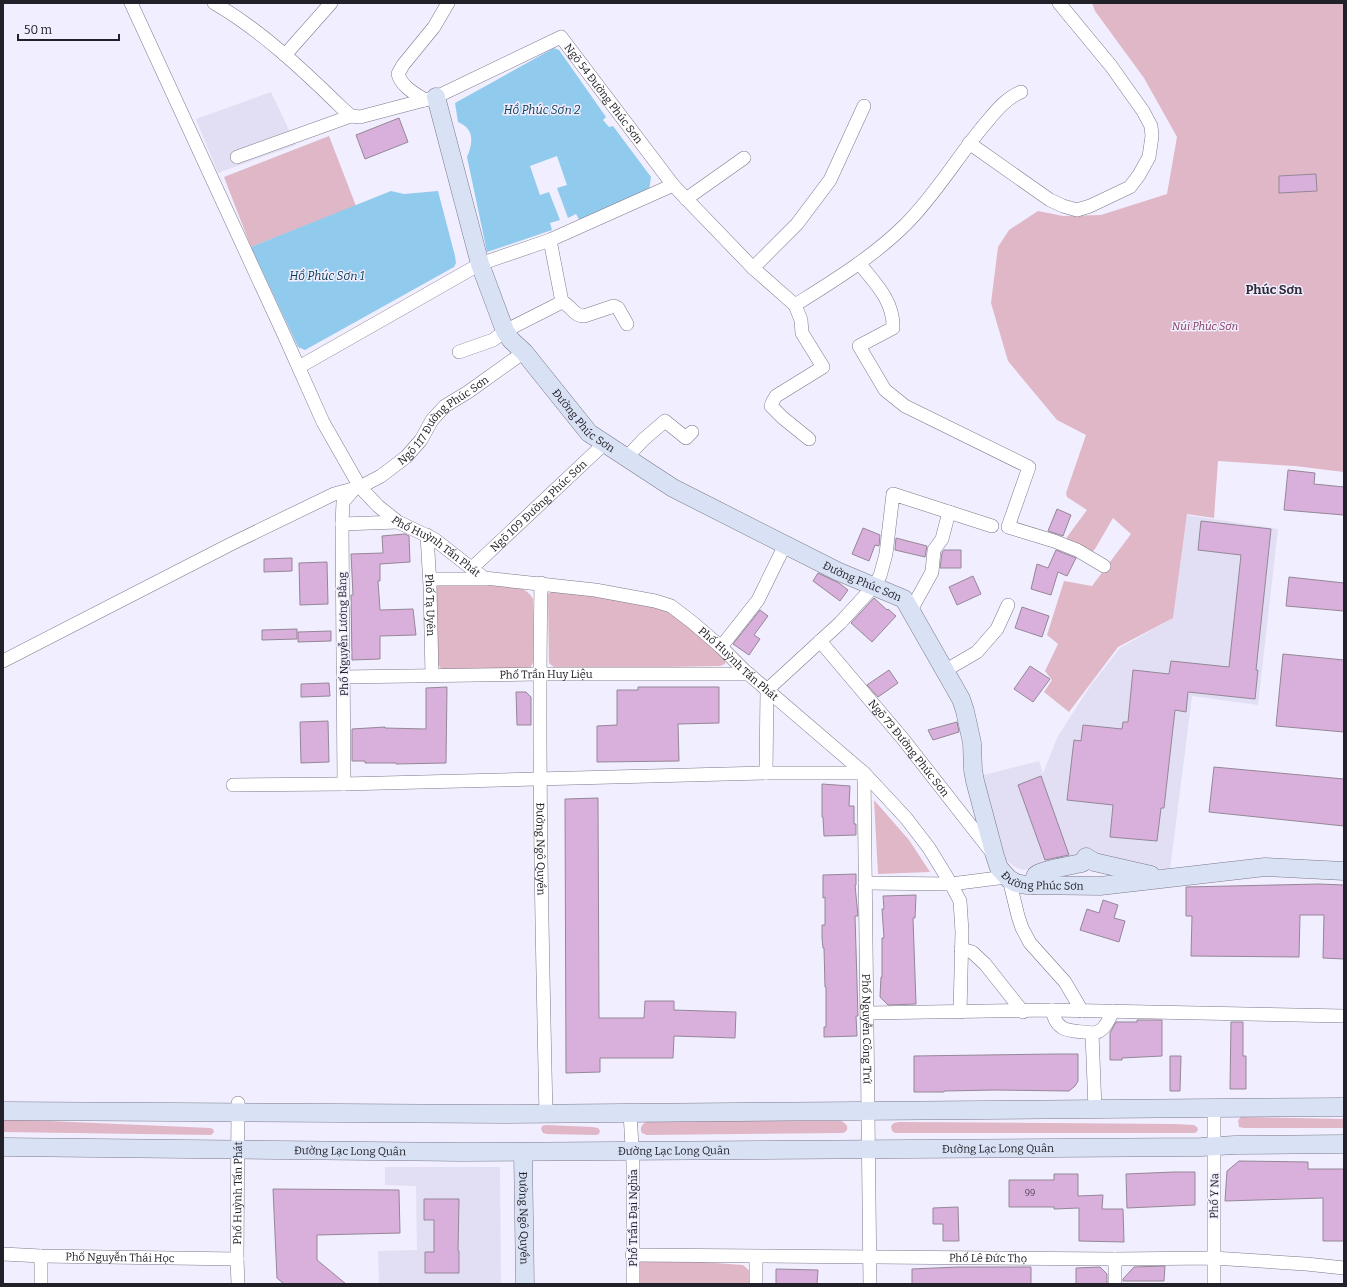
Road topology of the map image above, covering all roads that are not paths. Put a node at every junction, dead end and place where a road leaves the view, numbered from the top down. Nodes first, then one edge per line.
1 (131, 3) edge
2 (214, 3) edge
3 (331, 3) edge
4 (448, 3) edge
5 (1060, 3) edge
6 (285, 55) junction
7 (1021, 92) dead end
8 (431, 99) junction
9 (864, 106) dead end
10 (351, 116) junction
11 (969, 143) junction
12 (236, 157) dead end
13 (744, 158) dead end
14 (673, 185) junction
15 (686, 199) junction
16 (550, 240) junction
17 (859, 263) junction
18 (480, 264) junction
19 (753, 268) junction
20 (562, 302) junction
21 (795, 306) junction
22 (627, 324) dead end
23 (505, 331) junction
24 (459, 352) dead end
25 (524, 352) junction
26 (299, 367) junction
27 (692, 432) dead end
28 (809, 439) dead end
29 (606, 443) junction
30 (627, 457) junction
31 (358, 488) junction
32 (949, 512) junction
33 (398, 522) junction
34 (342, 524) junction
35 (992, 526) dead end
36 (427, 535) junction
37 (785, 545) junction
38 (1104, 566) dead end
39 (472, 568) junction
40 (430, 579) junction
41 (489, 579) junction
42 (541, 583) junction
43 (874, 586) junction
44 (1008, 605) dead end
45 (911, 610) junction
46 (820, 641) junction
47 (721, 647) junction
48 (3, 661) edge
49 (946, 670) junction
50 (539, 674) junction
51 (749, 674) junction
52 (432, 675) junction
53 (344, 677) junction
54 (767, 690) junction
55 (766, 773) junction
56 (864, 773) junction
57 (540, 780) junction
58 (344, 784) junction
59 (233, 785) dead end
60 (995, 856) junction
61 (1344, 871) edge
62 (1007, 878) junction
63 (1166, 878) junction
64 (865, 883) junction
65 (951, 884) junction
66 (1034, 885) junction
67 (961, 949) junction
68 (1052, 1010) junction
69 (1082, 1011) junction
70 (1113, 1011) junction
71 (960, 1012) junction
72 (1023, 1012) junction
73 (868, 1013) junction
74 (1344, 1016) edge
75 (1092, 1033) junction
76 (237, 1107) junction
77 (1344, 1107) edge
78 (1095, 1109) junction
79 (1214, 1109) junction
80 (3, 1111) edge
81 (869, 1111) junction
82 (630, 1112) junction
83 (546, 1114) junction
84 (1344, 1144) edge
85 (3, 1147) edge
86 (1215, 1147) junction
87 (869, 1149) junction
88 (237, 1150) junction
89 (523, 1152) junction
90 (632, 1152) junction
91 (3, 1254) edge
92 (632, 1255) junction
93 (41, 1256) junction
94 (756, 1257) junction
95 (870, 1257) junction
96 (1213, 1258) junction
97 (236, 1259) junction
98 (1115, 1259) junction
99 (1344, 1268) edge
100 (41, 1284) edge
101 (238, 1284) edge
102 (525, 1284) edge
103 (633, 1284) edge
104 (756, 1284) edge
105 (870, 1284) edge
106 (1116, 1284) edge
107 (1214, 1284) edge

1 - 26 street, Phố Huỳnh Tấn Phát
2 - 6 street
3 - 6 street
4 - 8 street
5 - 11 street
6 - 10 street
7 - 11 street
8 - 10 street
8 - 14 street, Ngõ 54 Đường Phúc Sơn
8 - 18 main road, Đường Phúc Sơn
9 - 19 street
10 - 12 street
11 - 17 street
13 - 15 street
14 - 15 street, Ngõ 54 Đường Phúc Sơn
14 - 16 street
15 - 19 street, Ngõ 54 Đường Phúc Sơn
16 - 18 street
16 - 20 street
17 - 21 street
17 - 38 street
18 - 23 main road, Đường Phúc Sơn
18 - 26 street
19 - 21 street, Ngõ 54 Đường Phúc Sơn
20 - 22 street
20 - 23 street
21 - 28 street
23 - 24 street
23 - 25 main road, Đường Phúc Sơn
25 - 29 main road, Đường Phúc Sơn
25 - 31 street, Ngõ 117 Đường Phúc Sơn
26 - 31 street, Phố Huỳnh Tấn Phát
27 - 30 street
29 - 30 main road, Đường Phúc Sơn
29 - 39 street, Ngõ 109 Đường Phúc Sơn
30 - 37 main road, Đường Phúc Sơn
31 - 33 street, Phố Huỳnh Tấn Phát
31 - 34 street, Phố Nguyễn Lương Bằng
31 - 48 street, Ngõ 117 Đường Phúc Sơn
32 - 35 street
32 - 43 street
32 - 45 street
33 - 34 street
33 - 36 street, Phố Huỳnh Tấn Phát
34 - 53 street, Phố Nguyễn Lương Bằng
36 - 39 street, Phố Huỳnh Tấn Phát
36 - 40 street, Phố Tạ Uyên
37 - 43 main road, Đường Phúc Sơn
37 - 47 street
39 - 41 street, Phố Huỳnh Tấn Phát
40 - 41 street
40 - 52 street, Phố Tạ Uyên
41 - 42 street, Phố Huỳnh Tấn Phát
42 - 47 street, Phố Huỳnh Tấn Phát
42 - 50 street, Đường Ngô Quyền
43 - 45 main road, Đường Phúc Sơn
43 - 46 street
44 - 49 street
45 - 49 main road, Đường Phúc Sơn
46 - 54 street
46 - 60 street, Ngõ 73 Đường Phúc Sơn
47 - 51 street, Phố Huỳnh Tấn Phát
49 - 60 main road, Đường Phúc Sơn
50 - 51 street, Phố Trần Huy Liệu
50 - 52 street, Phố Trần Huy Liệu
50 - 57 street, Đường Ngô Quyền
51 - 54 street, Phố Huỳnh Tấn Phát
52 - 53 street, Phố Trần Huy Liệu
53 - 58 street, Phố Nguyễn Lương Bằng
54 - 55 street
54 - 56 street, Phố Huỳnh Tấn Phát
55 - 56 street
55 - 57 street
56 - 64 street, Phố Nguyễn Công Trứ
56 - 65 street, Phố Huỳnh Tấn Phát
57 - 58 street
57 - 83 street, Đường Ngô Quyền
58 - 59 street
60 - 62 main road, Đường Phúc Sơn
61 - 63 main road, Đường Phúc Sơn
62 - 65 street
62 - 66 main road, Đường Phúc Sơn
62 - 69 street
63 - 66 main road, Đường Phúc Sơn
63 - 66 main road
64 - 65 street
64 - 73 street, Phố Nguyễn Công Trứ
65 - 67 street, Phố Huỳnh Tấn Phát
67 - 71 street, Phố Huỳnh Tấn Phát
67 - 72 street
68 - 69 street
68 - 72 street
68 - 75 street
69 - 70 street
70 - 74 street
70 - 75 street
71 - 72 street
71 - 73 street
73 - 81 street, Phố Nguyễn Công Trứ
75 - 78 street
76 - 80 main road
76 - 83 main road
76 - 88 street, Phố Huỳnh Tấn Phát
77 - 79 main road
78 - 79 main road
78 - 81 main road
79 - 86 street, Phố Y Na
81 - 82 main road
81 - 87 street, Phố Nguyễn Công Trứ
82 - 83 main road
82 - 90 street, Phố Trần Đại Nghĩa
84 - 86 main road, Đường Lạc Long Quân
85 - 88 main road, Đường Lạc Long Quân
86 - 87 main road, Đường Lạc Long Quân
86 - 96 street, Phố Y Na
87 - 90 main road, Đường Lạc Long Quân
87 - 95 street, Phố Nguyễn Công Trứ
88 - 89 main road, Đường Lạc Long Quân
88 - 97 street, Phố Huỳnh Tấn Phát
89 - 90 main road, Đường Lạc Long Quân
89 - 102 main road, Đường Ngô Quyền
90 - 92 street, Phố Trần Đại Nghĩa
91 - 93 street, Phố Nguyễn Thái Học
92 - 94 street, Phố Lê Đức Thọ
92 - 103 street, Phố Trần Đại Nghĩa
93 - 97 street, Phố Nguyễn Thái Học
93 - 100 street
94 - 95 street, Phố Lê Đức Thọ
94 - 104 street
95 - 98 street, Phố Lê Đức Thọ
95 - 105 street, Phố Nguyễn Công Trứ
96 - 98 street, Phố Lê Đức Thọ
96 - 99 street, Phố Lê Đức Thọ
96 - 107 street, Phố Y Na
97 - 101 street, Phố Huỳnh Tấn Phát
98 - 106 street

